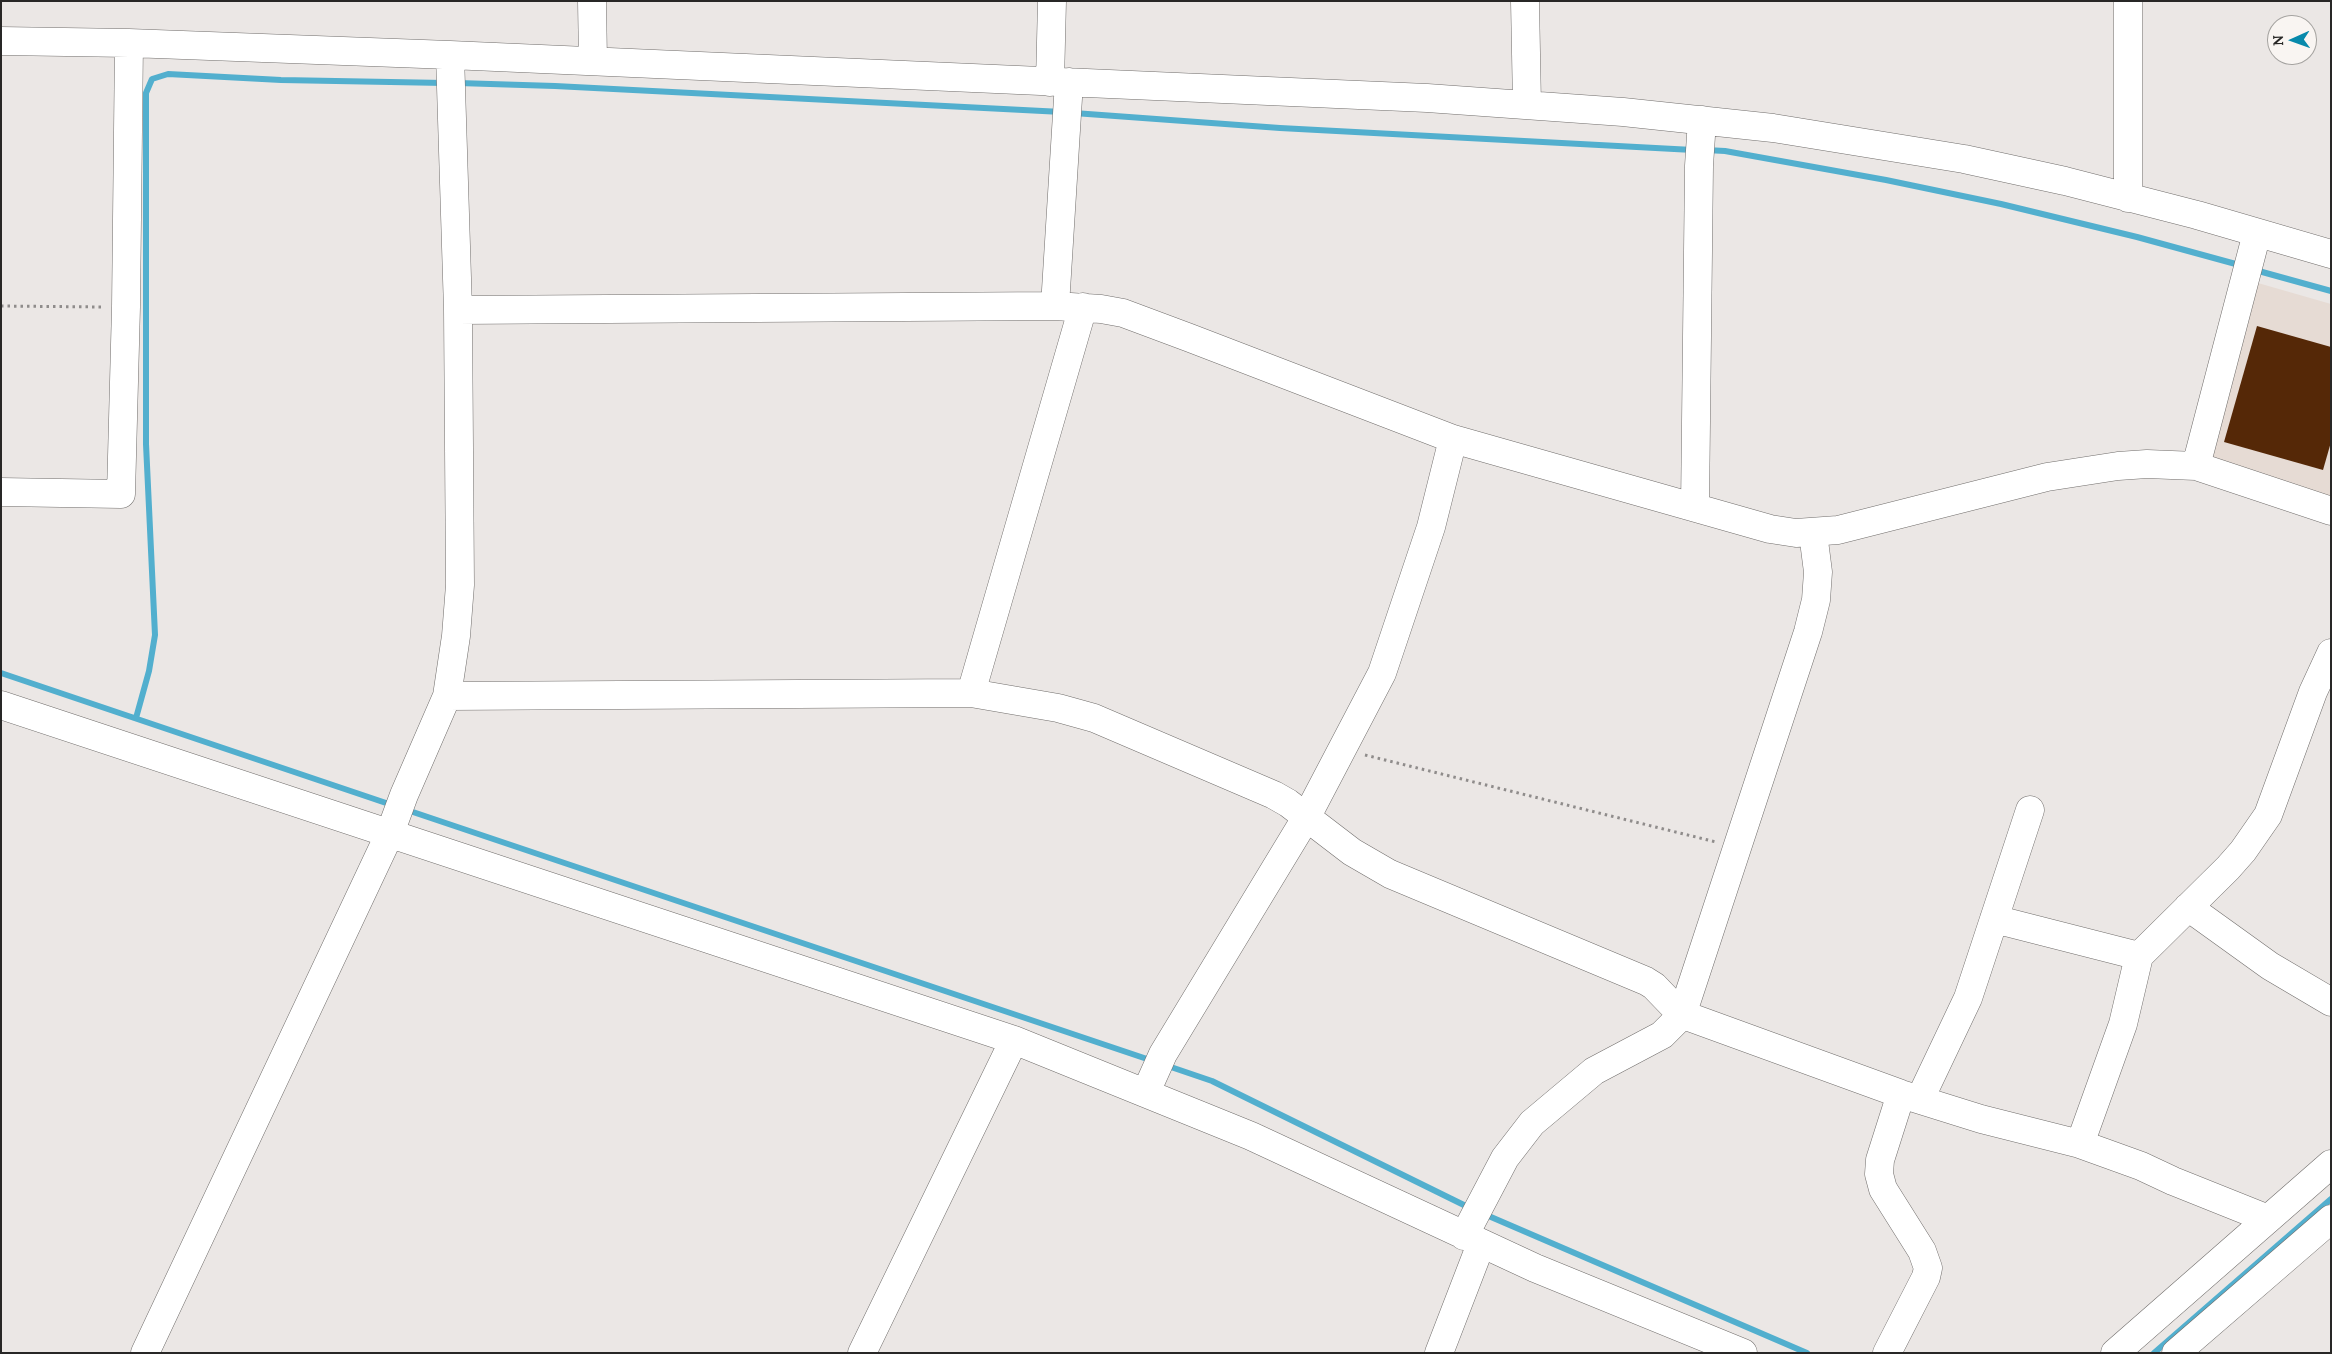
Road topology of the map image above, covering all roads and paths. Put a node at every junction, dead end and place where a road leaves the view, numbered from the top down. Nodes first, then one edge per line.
1 (592, 1) edge
2 (1052, 1) edge
3 (1525, 1) edge
4 (2128, 1) edge
5 (1, 42) edge
6 (129, 43) junction
7 (450, 55) junction
8 (593, 61) junction
9 (1060, 82) junction
10 (1527, 105) junction
11 (1700, 143) junction
12 (2128, 198) junction
13 (2257, 233) junction
14 (2331, 254) edge
15 (1, 306) edge
16 (1055, 306) junction
17 (126, 307) junction
18 (1083, 307) junction
19 (458, 310) junction
20 (1453, 439) junction
21 (2196, 466) junction
22 (1, 492) edge
23 (1695, 507) junction
24 (2331, 510) edge
25 (1813, 534) junction
26 (2331, 653) edge
27 (971, 693) junction
28 (447, 696) junction
29 (1, 705) edge
30 (1343, 749) junction
31 (2030, 810) dead end
32 (1306, 818) junction
33 (392, 829) junction
34 (1739, 847) junction
35 (2188, 907) junction
36 (1994, 919) junction
37 (2140, 956) junction
38 (2331, 1002) edge
39 (1681, 1014) junction
40 (1014, 1040) junction
41 (1148, 1086) junction
42 (1911, 1097) junction
43 (2080, 1144) junction
44 (2331, 1164) edge
45 (2268, 1219) junction
46 (2331, 1219) edge
47 (1472, 1234) junction
48 (145, 1353) edge
49 (862, 1353) edge
50 (1439, 1353) edge
51 (1743, 1353) edge
52 (1887, 1353) edge
53 (2114, 1353) edge
54 (2176, 1353) edge

1 - 8 street
2 - 9 street
3 - 10 street
4 - 12 street
5 - 6 street
6 - 7 street
6 - 17 street
7 - 8 street
7 - 19 street
8 - 9 street
9 - 10 street
9 - 16 street
10 - 11 street
11 - 12 street
11 - 23 street
12 - 13 street
13 - 14 street
13 - 21 street
15 - 17 path
16 - 18 street
16 - 19 street
17 - 22 street
18 - 20 street
18 - 27 street
19 - 28 street
20 - 23 street
20 - 30 street
21 - 24 street
21 - 25 street
23 - 25 street
25 - 34 street
26 - 35 street
27 - 28 street
27 - 32 street
28 - 33 street
29 - 33 street
30 - 32 street
30 - 34 path
31 - 36 street
32 - 39 street
32 - 41 street
33 - 40 street
33 - 48 street
34 - 39 street
35 - 37 street
35 - 38 street
36 - 37 street
36 - 42 street
37 - 43 street
39 - 42 street
39 - 47 street
40 - 41 street
40 - 49 street
41 - 47 street
42 - 43 street
42 - 52 street
43 - 45 street
44 - 45 street
45 - 53 street
46 - 54 street
47 - 50 street
47 - 51 street

